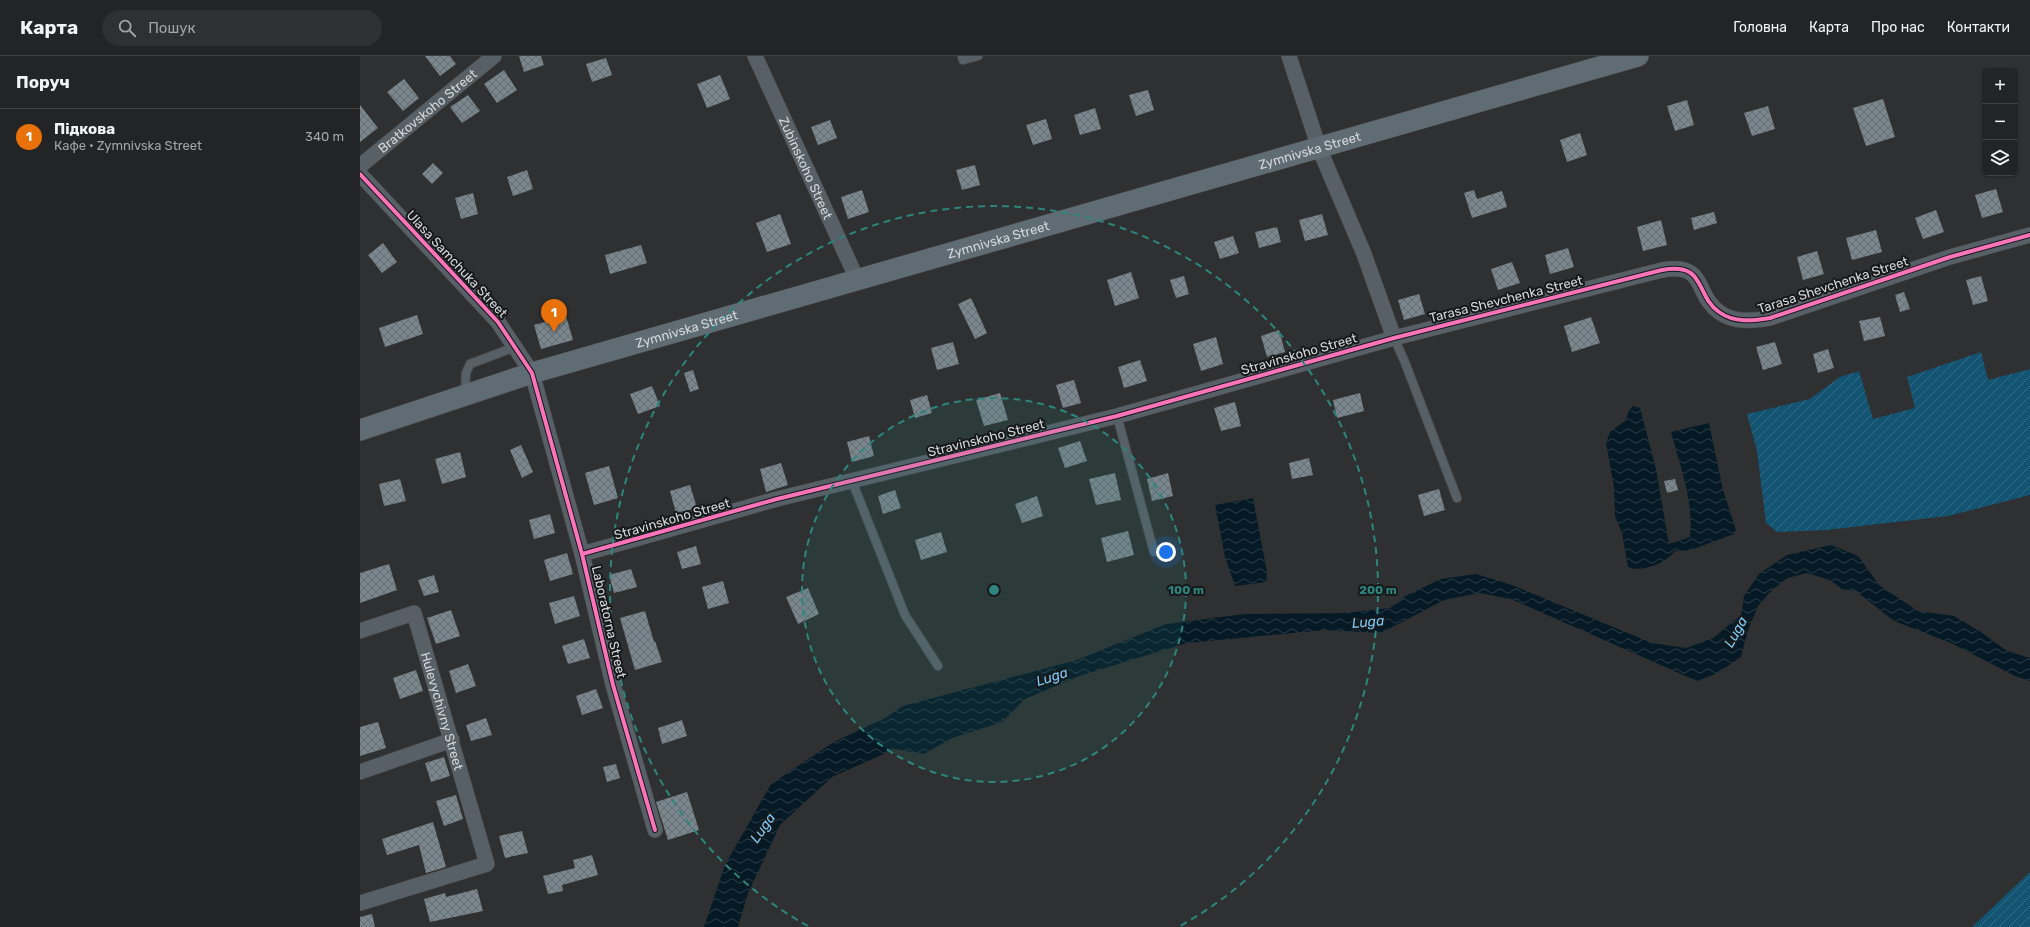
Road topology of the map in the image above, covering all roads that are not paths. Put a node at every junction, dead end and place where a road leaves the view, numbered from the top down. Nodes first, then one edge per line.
1 (494, 56) edge
2 (754, 56) edge
3 (962, 56) edge
4 (978, 56) edge
5 (1289, 56) edge
6 (1638, 56) edge
7 (1319, 148) junction
8 (360, 166) edge
9 (360, 174) edge
10 (2030, 236) edge
11 (857, 279) junction
12 (1399, 336) junction
13 (515, 348) junction
14 (532, 373) junction
15 (465, 394) junction
16 (1117, 416) junction
17 (360, 430) edge
18 (852, 481) junction
19 (1457, 498) dead end
20 (1154, 552) dead end
21 (582, 554) junction
22 (360, 631) edge
23 (938, 666) dead end
24 (452, 740) junction
25 (360, 772) edge
26 (654, 830) dead end
27 (360, 903) edge

1 - 8 street, Bratkovskoho Street
2 - 11 street, Zubinskoho Street
3 - 4 lane
5 - 7 street
6 - 7 main road, Zymnivska Street
7 - 11 main road, Zymnivska Street
7 - 12 street
9 - 13 street, Ulasa Samchuka Street
10 - 12 street, Tarasa Shevchenka Street
11 - 14 main road, Zymnivska Street
12 - 16 street, Stravinskoho Street
12 - 19 lane
13 - 14 street, Ulasa Samchuka Street
13 - 15 lane
14 - 15 main road, Zymnivska Street
14 - 21 street, Laboratorna Street
15 - 17 main road, Zymnivska Street
16 - 18 street, Stravinskoho Street
16 - 20 lane
18 - 21 street, Stravinskoho Street
18 - 23 lane
21 - 26 street, Laboratorna Street
22 - 24 street, Hulevychivny Street
24 - 25 street
24 - 27 street, Hulevychivny Street

